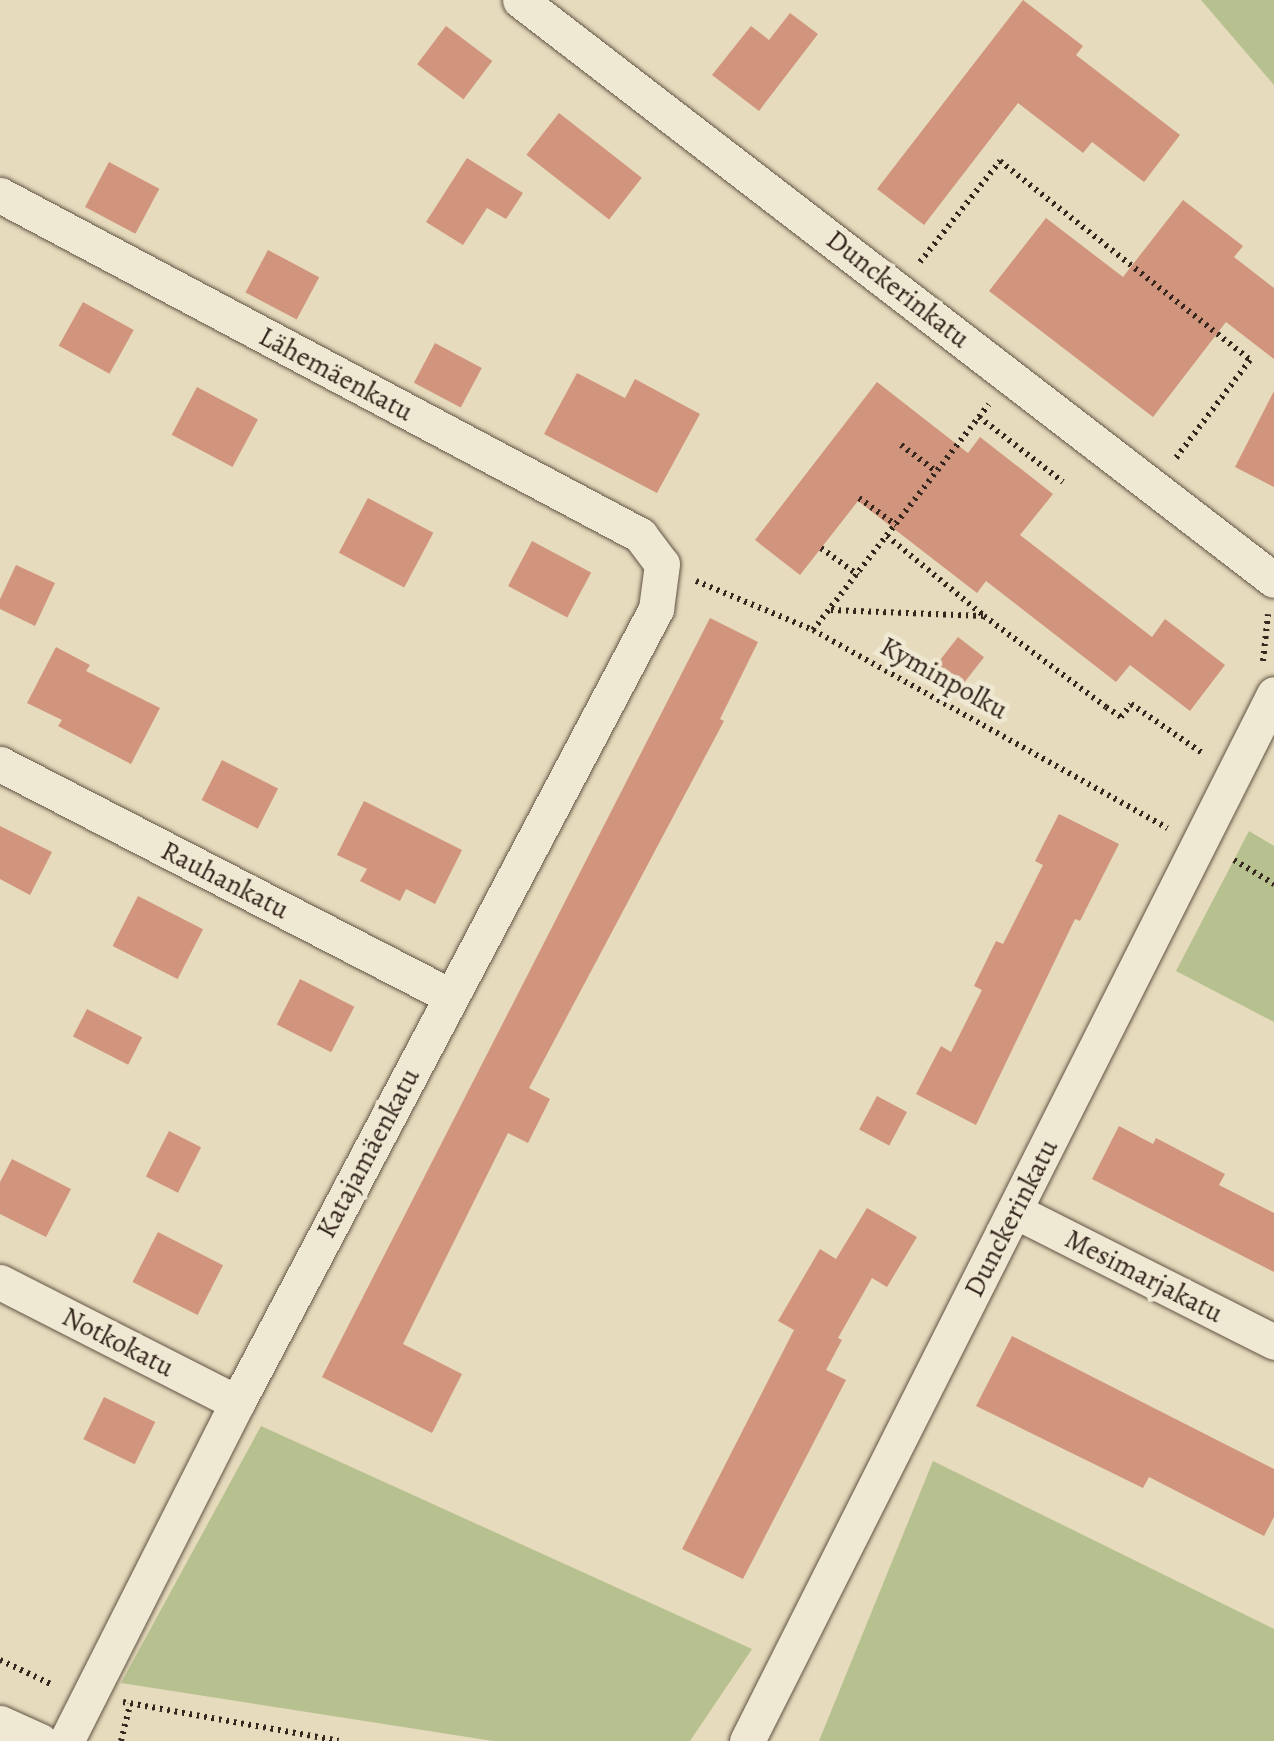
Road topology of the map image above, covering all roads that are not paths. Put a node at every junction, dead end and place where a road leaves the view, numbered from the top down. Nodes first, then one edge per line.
1 (520, 0) edge
2 (0, 195) edge
3 (662, 564) joint
4 (1272, 593) edge
5 (1264, 686) edge
6 (0, 764) edge
7 (450, 996) junction
8 (1015, 1210) junction
9 (0, 1282) edge
10 (1274, 1342) edge
11 (237, 1403) junction
12 (0, 1723) edge
13 (40, 1741) edge
14 (66, 1741) edge
15 (747, 1741) edge

1 - 4 street, Dunckerinkatu
2 - 3 street, Lähemäenkatu
3 - 7 street, Katajamäenkatu
5 - 8 street, Dunckerinkatu
6 - 7 street, Rauhankatu
7 - 11 street, Katajamäenkatu
8 - 10 street, Mesimarjakatu
8 - 15 street, Dunckerinkatu
9 - 11 street, Notkokatu
11 - 14 street, Katajamäenkatu
12 - 13 street

